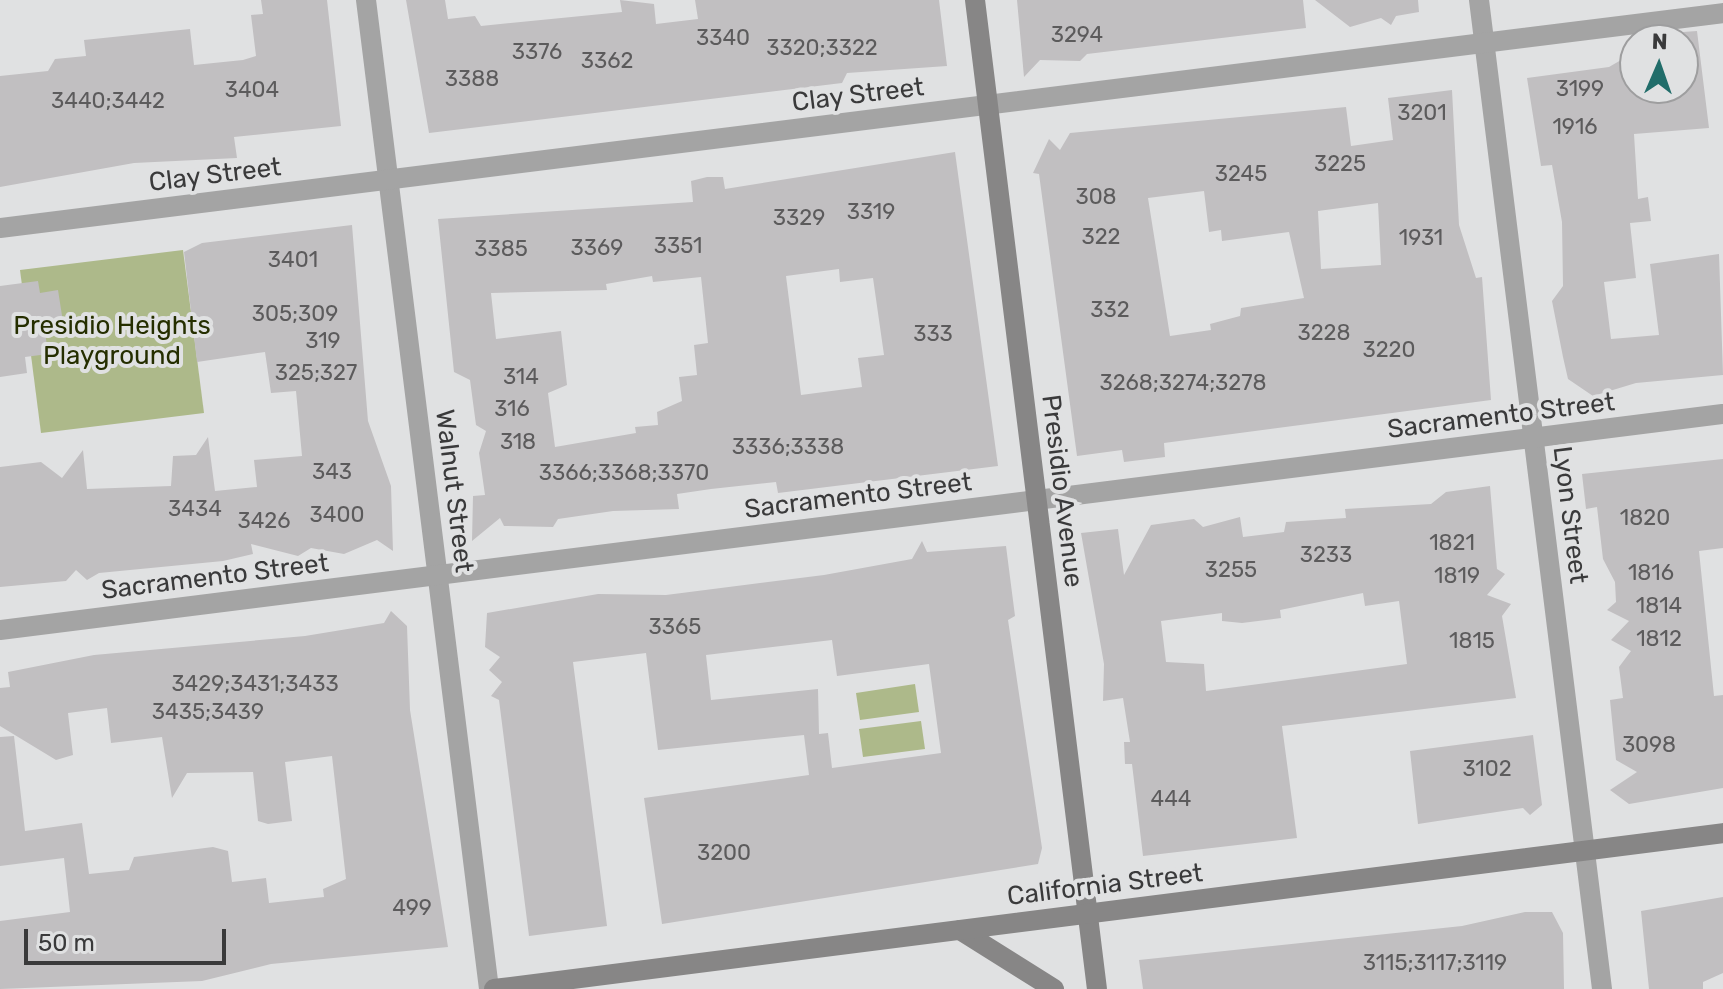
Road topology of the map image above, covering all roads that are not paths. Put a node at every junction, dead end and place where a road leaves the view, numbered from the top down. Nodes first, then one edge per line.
1 (366, 0) edge
2 (975, 0) edge
3 (1479, 0) edge
4 (1723, 13) edge
5 (1485, 43) junction
6 (988, 105) junction
7 (388, 180) junction
8 (0, 228) edge
9 (1723, 414) edge
10 (1534, 438) junction
11 (1037, 499) junction
12 (438, 575) junction
13 (0, 630) edge
14 (1723, 833) edge
15 (1585, 851) junction
16 (1088, 914) junction
17 (960, 930) junction
18 (491, 989) edge
19 (1054, 989) edge
20 (1097, 989) edge
21 (1602, 989) edge

1 - 7 street, Walnut Street
2 - 6 main road, Presidio Avenue
3 - 5 street, Lyon Street
4 - 5 street, Clay Street
5 - 6 street, Clay Street
5 - 10 street, Lyon Street
6 - 7 street, Clay Street
6 - 11 main road, Presidio Avenue
7 - 8 street, Clay Street
7 - 12 street, Walnut Street
9 - 10 street, Sacramento Street
10 - 11 street, Sacramento Street
10 - 15 street, Lyon Street
11 - 12 street, Sacramento Street
11 - 16 main road, Presidio Avenue
12 - 13 street, Sacramento Street
12 - 18 street, Walnut Street
14 - 15 main road, California Street
15 - 16 main road, California Street
15 - 21 street, Lyon Street
16 - 17 main road, California Street
16 - 20 main road, Presidio Avenue
17 - 18 main road, California Street
17 - 19 main road

